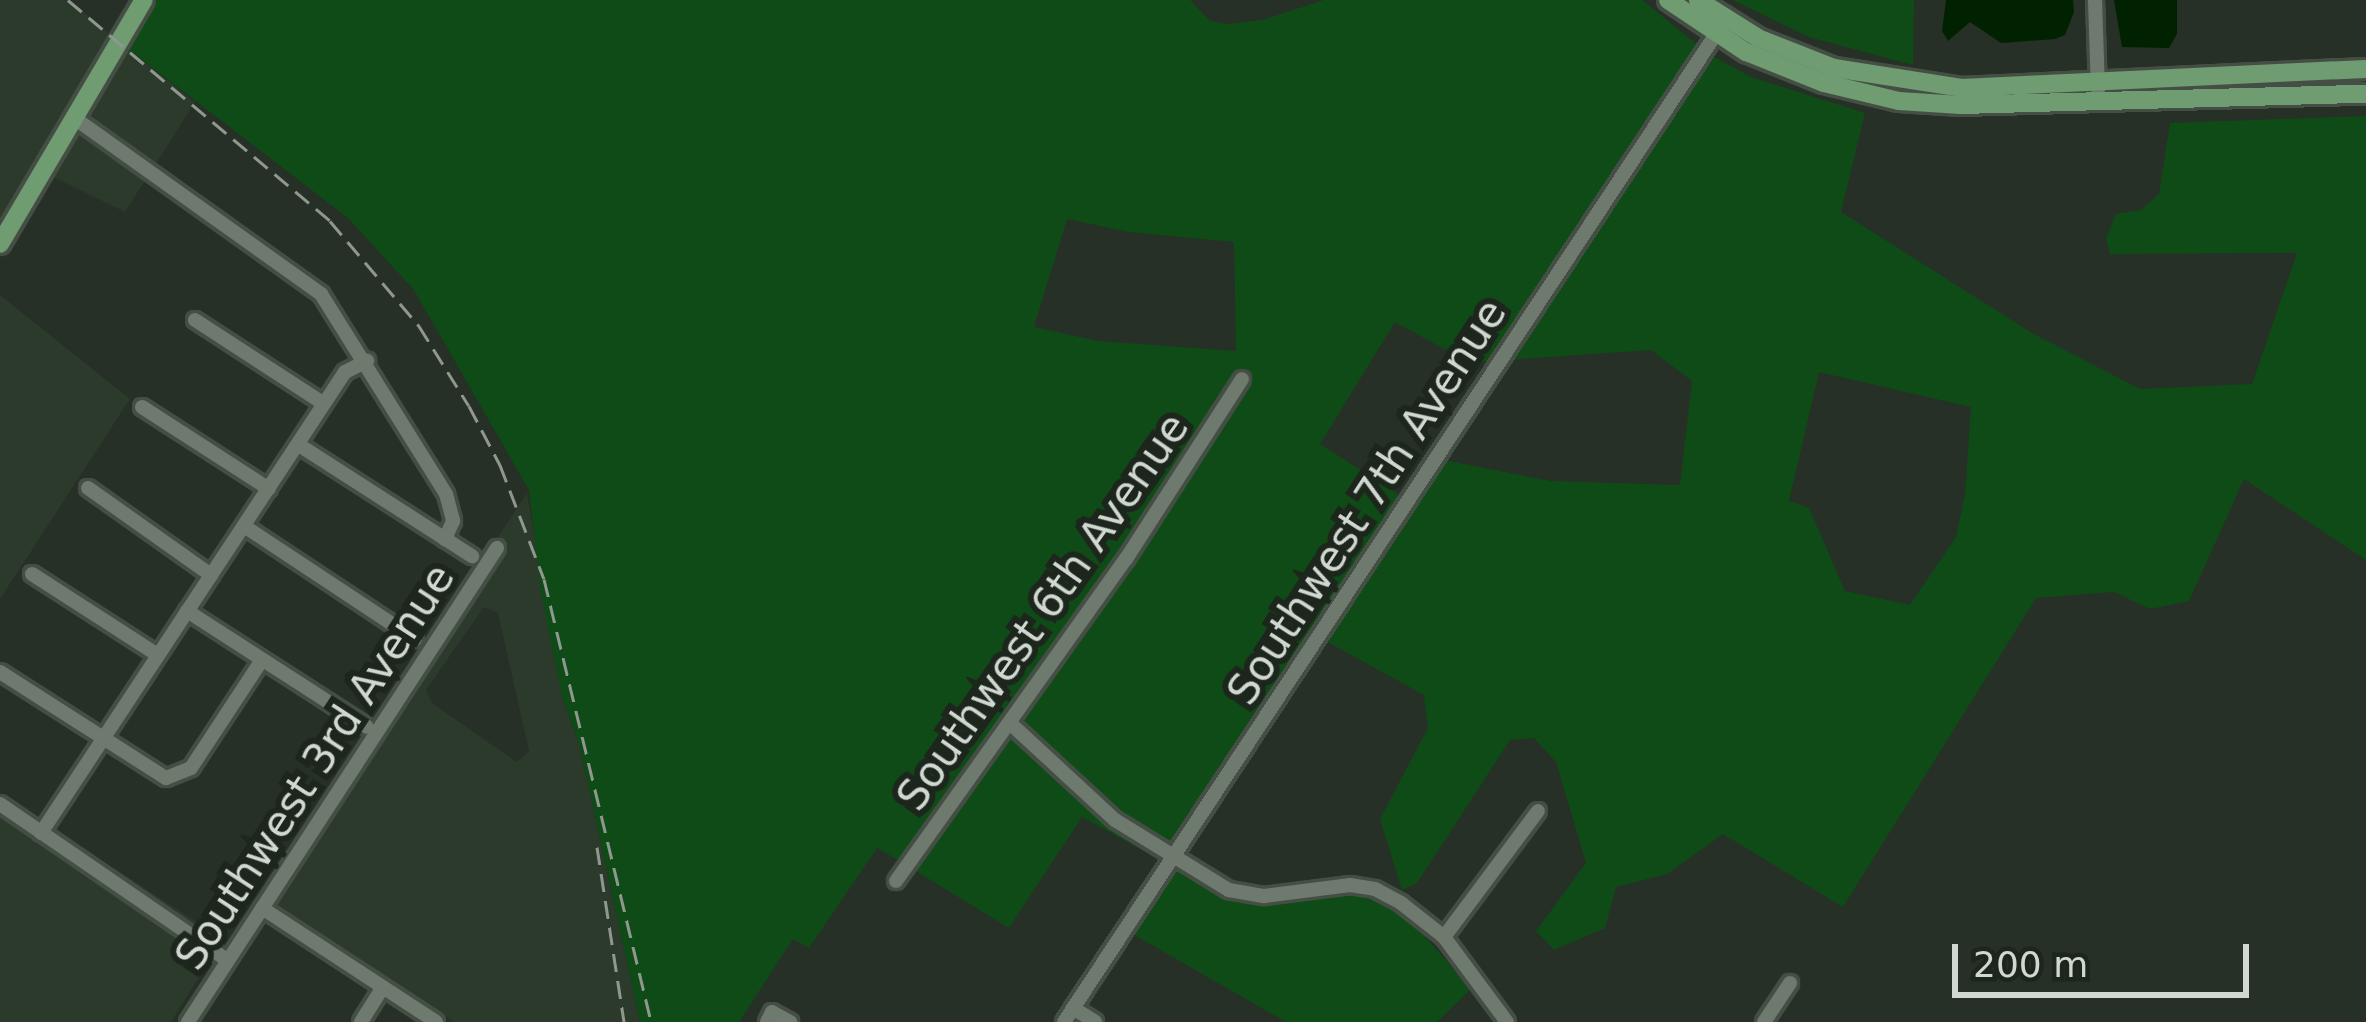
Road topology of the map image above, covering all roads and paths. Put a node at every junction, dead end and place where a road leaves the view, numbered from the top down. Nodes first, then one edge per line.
1 (144, 0) edge
2 (1668, 0) edge
3 (1698, 0) edge
4 (2095, 0) edge
5 (1720, 27) junction
6 (2366, 69) edge
7 (2098, 92) junction
8 (2366, 94) edge
9 (73, 117) junction
10 (0, 244) edge
11 (195, 320) dead end
12 (367, 361) junction
13 (1242, 379) dead end
14 (323, 403) junction
15 (142, 406) dead end
16 (299, 445) junction
17 (88, 488) dead end
18 (269, 489) junction
19 (244, 526) junction
20 (445, 538) junction
21 (497, 548) dead end
22 (472, 556) dead end
23 (32, 574) dead end
24 (211, 575) junction
25 (187, 610) junction
26 (415, 639) dead end
27 (156, 654) junction
28 (262, 660) junction
29 (0, 673) edge
30 (1011, 724) junction
31 (367, 727) dead end
32 (103, 739) junction
33 (0, 805) edge
34 (1538, 811) dead end
35 (41, 833) junction
36 (1172, 859) junction
37 (896, 881) dead end
38 (262, 908) junction
39 (1444, 938) junction
40 (227, 960) junction
41 (1790, 983) dead end
42 (383, 988) junction
43 (1068, 1015) edge
44 (770, 1017) edge
45 (188, 1022) edge
46 (361, 1022) edge
47 (436, 1022) edge
48 (790, 1022) edge
49 (1095, 1022) edge
50 (1507, 1022) edge
51 (1764, 1022) edge

1 - 9 main road
2 - 5 main road
3 - 5 main road
4 - 7 street
5 - 7 main road
5 - 36 street, Southwest 7th Avenue
6 - 7 main road
7 - 8 main road
9 - 10 main road
9 - 12 street
11 - 14 street
12 - 14 street
12 - 20 street
13 - 30 street, Southwest 6th Avenue
14 - 16 street
15 - 18 street
16 - 18 street
16 - 20 street
17 - 24 street
18 - 19 street
19 - 24 street
19 - 26 street
20 - 22 street
21 - 38 street, Southwest 3rd Avenue
23 - 27 street
24 - 25 street
25 - 27 street
25 - 28 street
27 - 32 street
28 - 31 street
28 - 32 street
29 - 32 street
30 - 36 street
30 - 37 street, Southwest 6th Avenue
32 - 35 street
33 - 35 street
34 - 39 street
35 - 40 street
36 - 39 street
36 - 43 street, Southwest 7th Avenue
38 - 40 street, Southwest 3rd Avenue
38 - 42 street
39 - 50 street
40 - 45 street, Southwest 3rd Avenue
41 - 51 street
42 - 46 street
42 - 47 street
43 - 49 street
44 - 48 street

